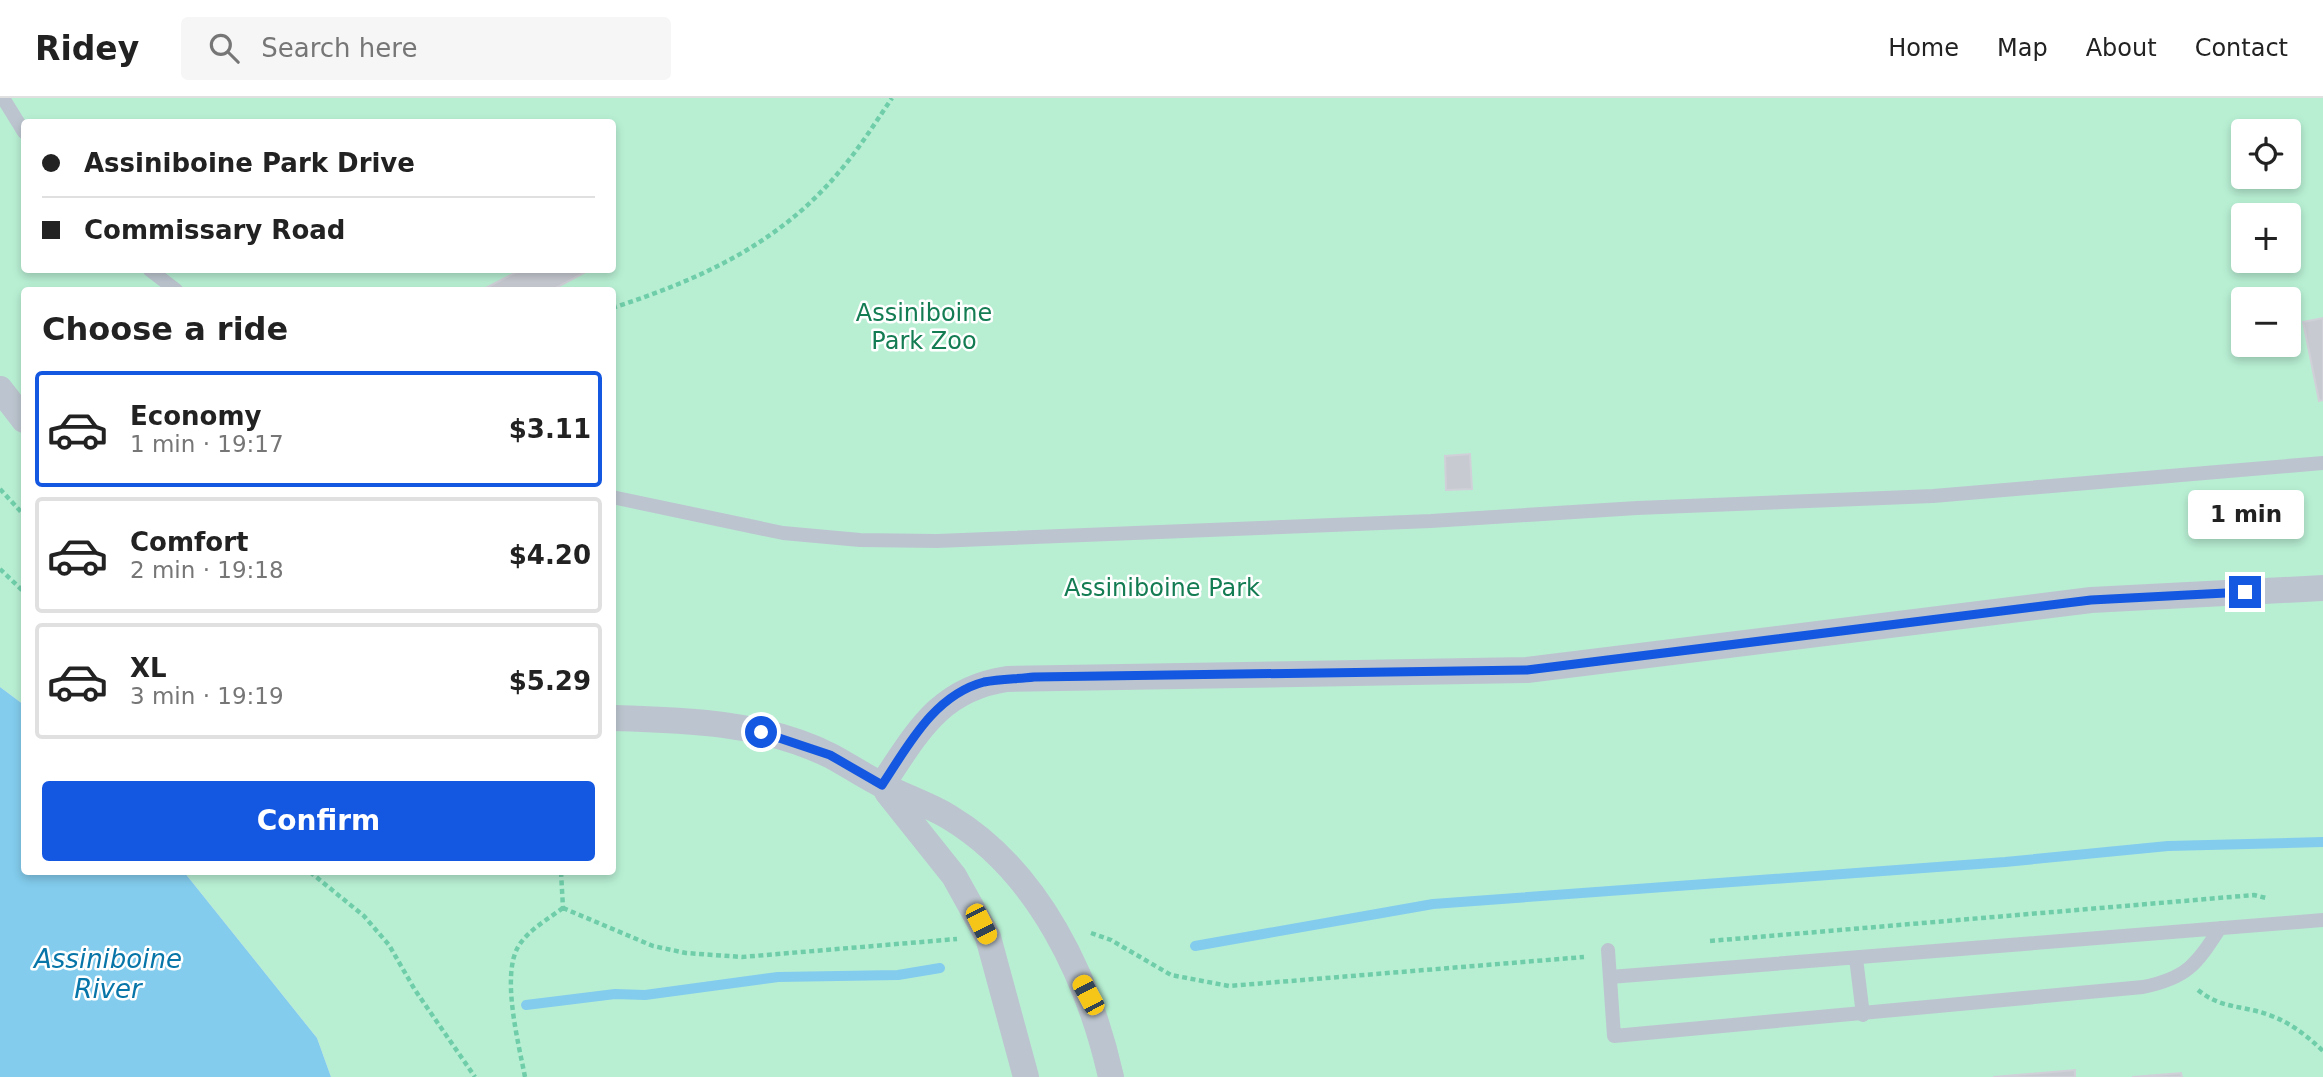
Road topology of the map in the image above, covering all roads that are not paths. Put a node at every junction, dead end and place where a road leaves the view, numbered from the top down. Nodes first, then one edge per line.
1 (2, 98) edge
2 (21, 127) edge
3 (154, 273) edge
4 (172, 287) edge
5 (0, 389) edge
6 (21, 416) edge
7 (2323, 463) edge
8 (616, 498) edge
9 (2323, 588) edge
10 (616, 718) edge
11 (882, 785) junction
12 (2323, 920) edge
13 (2220, 928) junction
14 (1608, 950) road end
15 (1856, 958) junction
16 (1610, 977) junction
17 (1863, 1015) junction
18 (1026, 1077) edge
19 (1111, 1077) edge

1 - 2 lane
3 - 4 lane
5 - 6 street
7 - 8 lane
9 - 11 street
10 - 11 street
11 - 18 street
11 - 19 street
12 - 13 lane
13 - 15 lane
13 - 17 lane
14 - 16 lane
15 - 16 lane
15 - 17 lane
16 - 17 lane

